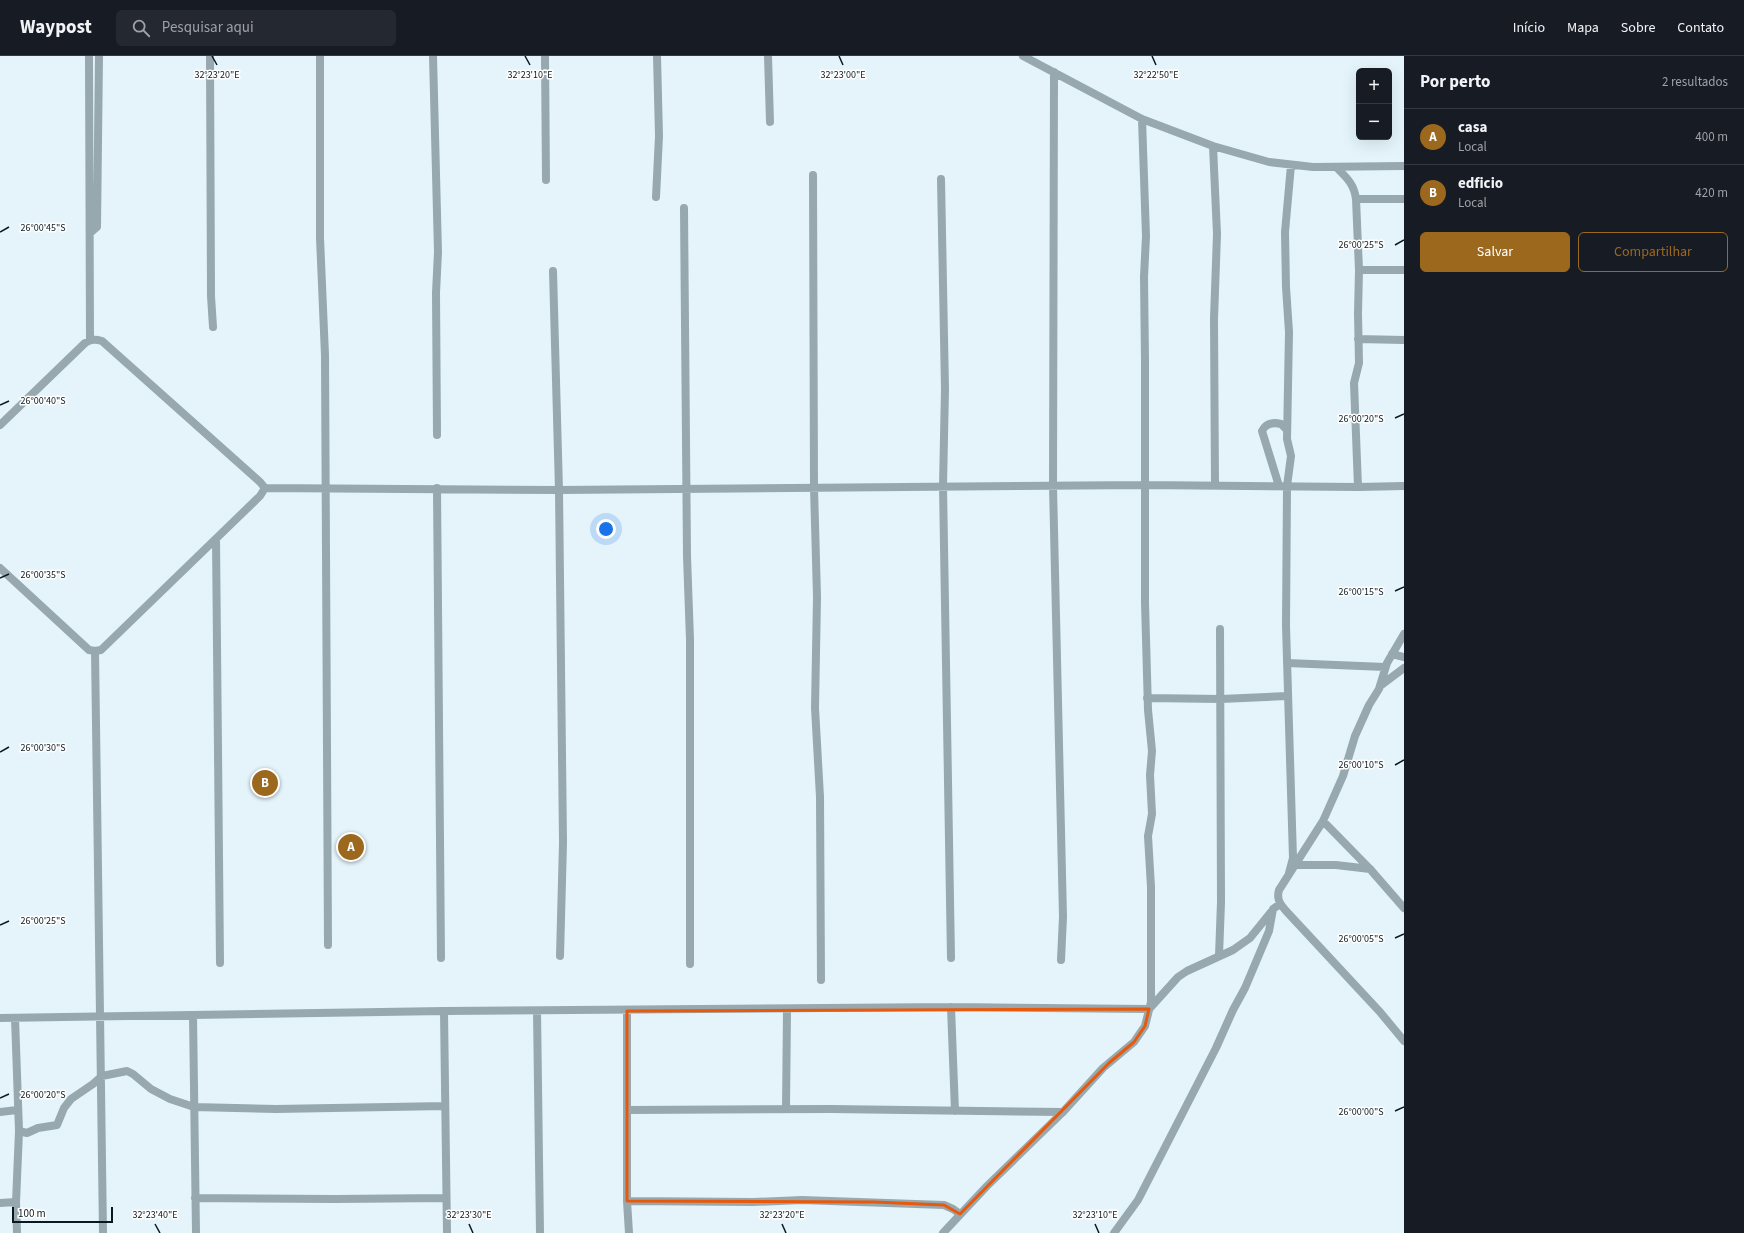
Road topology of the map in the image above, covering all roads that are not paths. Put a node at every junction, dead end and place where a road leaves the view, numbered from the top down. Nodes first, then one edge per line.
1 (89, 56) edge
2 (99, 56) edge
3 (210, 56) edge
4 (320, 56) edge
5 (433, 56) edge
6 (545, 56) edge
7 (657, 56) edge
8 (768, 56) edge
9 (1023, 56) edge
10 (1054, 72) junction
11 (90, 84) junction
12 (100, 84) junction
13 (1142, 119) junction
14 (770, 122) dead end
15 (1213, 146) junction
16 (1291, 165) junction
17 (1404, 166) edge
18 (1337, 168) junction
19 (813, 175) dead end
20 (941, 179) dead end
21 (546, 180) dead end
22 (656, 197) dead end
23 (1356, 199) junction
24 (1404, 199) edge
25 (684, 208) dead end
26 (90, 234) junction
27 (553, 270) dead end
28 (1359, 270) junction
29 (1404, 270) edge
30 (213, 327) dead end
31 (1358, 339) junction
32 (90, 340) junction
33 (1404, 340) edge
34 (0, 425) edge
35 (1287, 430) junction
36 (437, 435) dead end
37 (1144, 485) junction
38 (1215, 485) junction
39 (943, 486) junction
40 (1054, 486) junction
41 (1279, 486) junction
42 (1287, 486) junction
43 (1404, 486) edge
44 (814, 487) junction
45 (1358, 487) junction
46 (265, 488) junction
47 (437, 488) junction
48 (325, 489) junction
49 (687, 489) junction
50 (559, 490) junction
51 (216, 539) junction
52 (0, 568) edge
53 (1220, 629) dead end
54 (1404, 634) edge
55 (95, 651) junction
56 (1392, 654) junction
57 (1404, 657) edge
58 (1287, 663) junction
59 (1385, 667) junction
60 (1404, 668) edge
61 (1380, 686) junction
62 (1287, 696) junction
63 (1147, 698) junction
64 (1221, 699) junction
65 (1323, 821) junction
66 (1296, 864) junction
67 (1370, 869) junction
68 (1289, 873) junction
69 (1280, 904) junction
70 (1404, 908) edge
71 (1273, 909) junction
72 (328, 945) dead end
73 (560, 956) dead end
74 (1219, 956) junction
75 (441, 958) dead end
76 (951, 958) dead end
77 (1061, 960) dead end
78 (220, 963) dead end
79 (690, 964) dead end
80 (821, 980) dead end
81 (951, 1007) junction
82 (1149, 1008) junction
83 (787, 1010) junction
84 (444, 1011) junction
85 (537, 1011) junction
86 (627, 1011) junction
87 (100, 1016) junction
88 (193, 1016) junction
89 (0, 1018) edge
90 (15, 1018) junction
91 (1404, 1041) edge
92 (102, 1076) junction
93 (445, 1106) junction
94 (194, 1107) junction
95 (786, 1109) junction
96 (17, 1110) junction
97 (628, 1110) junction
98 (955, 1111) junction
99 (0, 1112) edge
100 (1063, 1112) junction
101 (19, 1131) junction
102 (195, 1198) junction
103 (446, 1198) junction
104 (627, 1201) junction
105 (0, 1202) edge
106 (16, 1202) junction
107 (960, 1214) junction
108 (17, 1233) edge
109 (103, 1233) edge
110 (196, 1233) edge
111 (447, 1233) edge
112 (540, 1233) edge
113 (628, 1233) edge
114 (943, 1233) edge
115 (1114, 1233) edge

1 - 11 street
2 - 12 street
3 - 30 street
4 - 48 street
5 - 36 street
6 - 21 street
7 - 22 street
8 - 14 street
9 - 10 street
10 - 13 street
10 - 40 street
11 - 12 street
11 - 26 street
12 - 26 street
13 - 15 street
13 - 37 street
15 - 16 street
15 - 38 street
16 - 18 street
16 - 35 street
17 - 18 street
18 - 23 street
19 - 44 street
20 - 39 street
23 - 24 street
23 - 28 street
25 - 49 street
26 - 32 street
27 - 50 street
28 - 29 street
28 - 31 street
31 - 33 street
31 - 45 street
32 - 34 street
32 - 46 street
35 - 41 street
35 - 42 street
37 - 38 street
37 - 40 street
37 - 63 street
38 - 41 street
39 - 40 street
39 - 44 street
39 - 76 street
40 - 77 street
41 - 42 street
42 - 45 street
42 - 58 street
43 - 45 street
44 - 49 street
44 - 80 street
46 - 48 street
46 - 51 street
47 - 48 street
47 - 50 street
47 - 75 street
48 - 72 street
49 - 50 street
49 - 79 street
50 - 73 street
51 - 55 street
51 - 78 street
52 - 55 street
53 - 64 street
54 - 56 street
55 - 87 street
56 - 57 street
56 - 59 street
58 - 59 street
58 - 62 street
59 - 61 street
60 - 61 street
61 - 65 street
62 - 64 street
62 - 68 street
63 - 64 street
63 - 82 street
64 - 74 street
65 - 66 street
65 - 67 street
66 - 67 street
66 - 68 street
67 - 70 street
68 - 69 street
69 - 71 street
69 - 91 street
71 - 74 street
71 - 115 street
74 - 82 street
81 - 82 street
81 - 83 street
81 - 98 street
82 - 100 street
83 - 86 street
83 - 95 street
84 - 85 street
84 - 88 street
84 - 93 street
85 - 86 street
85 - 112 street
86 - 97 street
87 - 88 street
87 - 90 street
87 - 92 street
88 - 94 street
89 - 90 street
90 - 96 street
92 - 94 street
92 - 101 street
92 - 109 street
93 - 94 street
93 - 103 street
94 - 102 street
95 - 97 street
95 - 98 street
96 - 99 street
96 - 101 street
97 - 104 street
98 - 100 street
100 - 107 street
101 - 106 street
102 - 103 street
102 - 110 street
103 - 111 street
104 - 107 street
104 - 113 street
105 - 106 street
106 - 108 street
107 - 114 street

